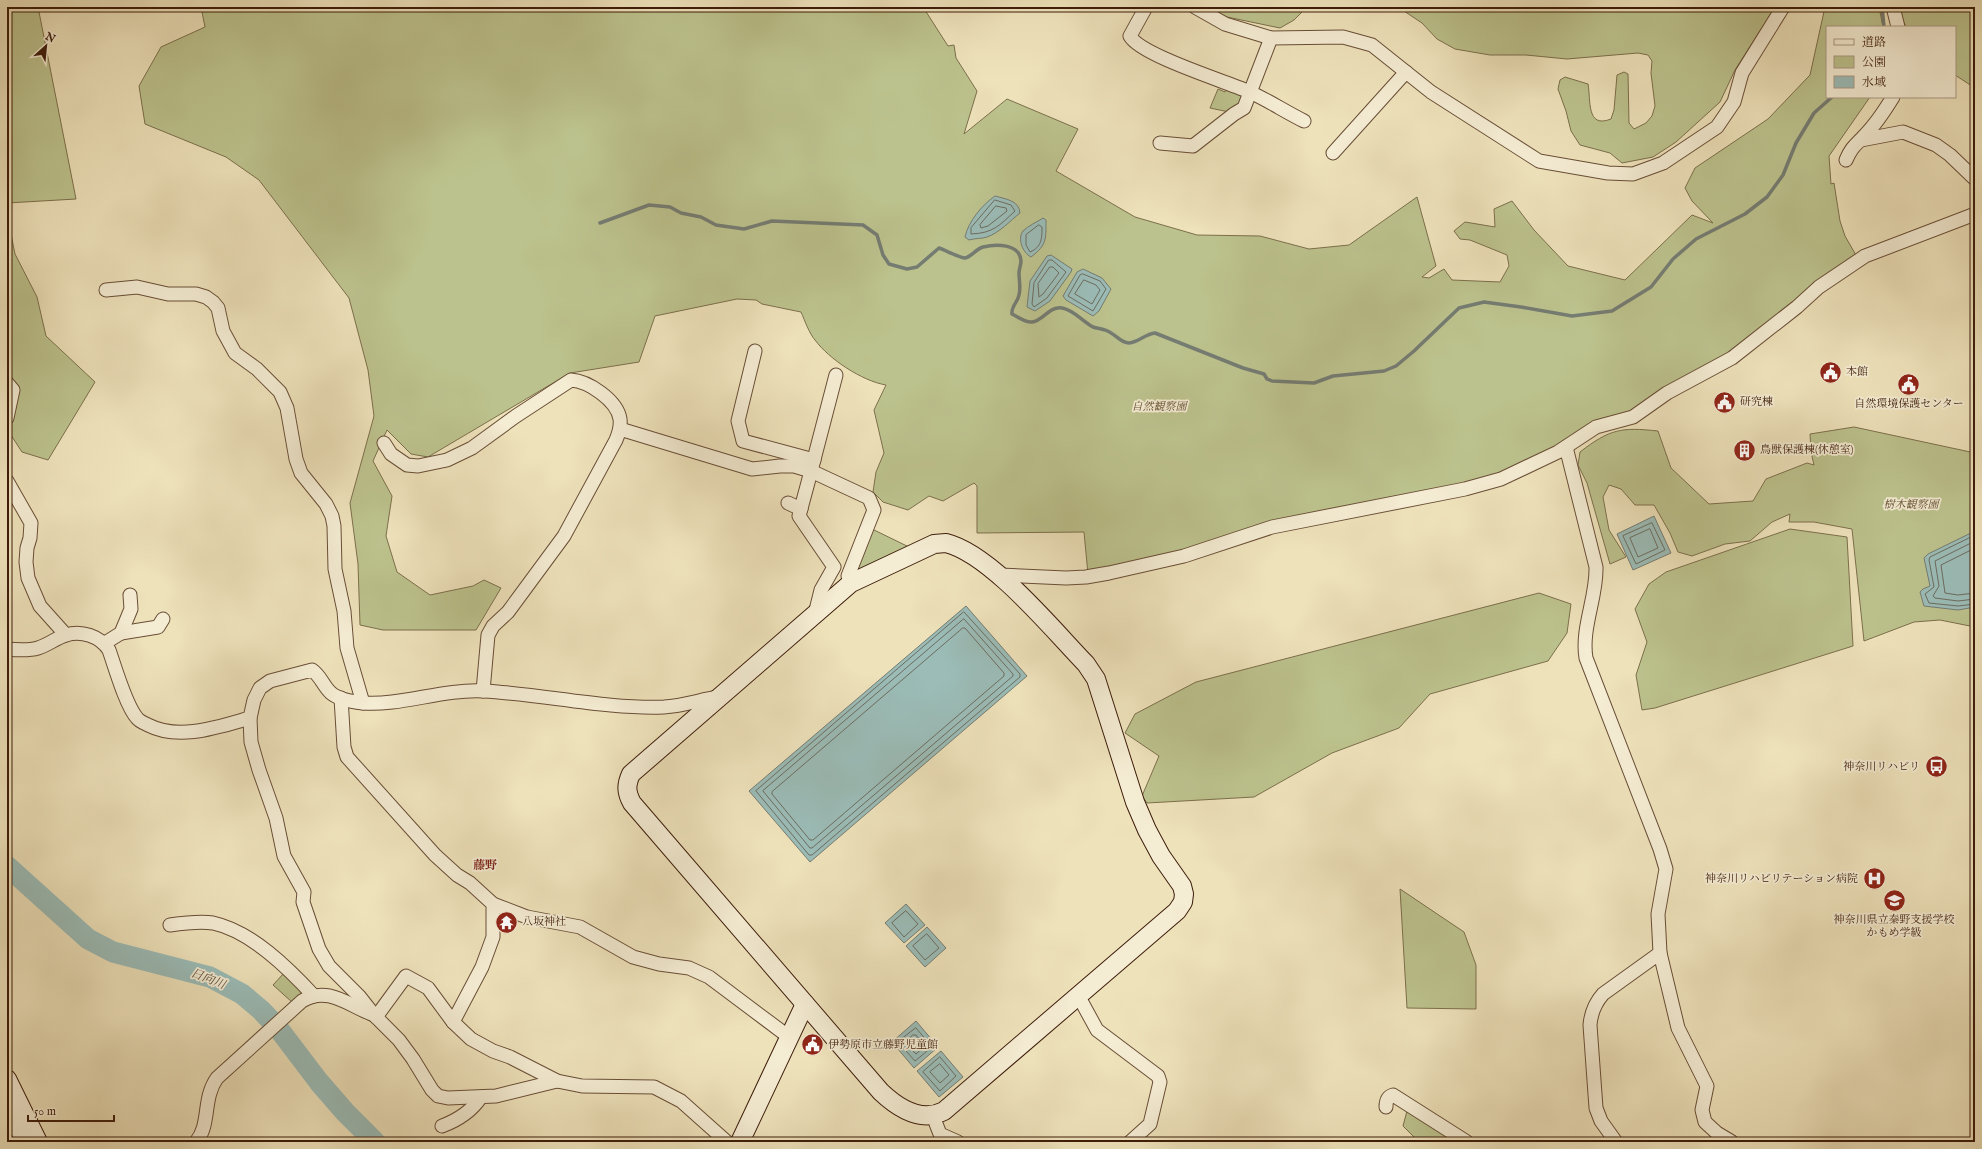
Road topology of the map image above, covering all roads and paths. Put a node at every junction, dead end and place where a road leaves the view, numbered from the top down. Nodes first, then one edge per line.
1 (1146, 7) edge
2 (1195, 7) edge
3 (1783, 7) edge
4 (1893, 7) edge
5 (1898, 26) edge
6 (1271, 38) junction
7 (1406, 72) junction
8 (1251, 92) junction
9 (1892, 98) edge
10 (1304, 121) dead end
11 (1861, 140) junction
12 (1160, 143) dead end
13 (1333, 153) dead end
14 (1846, 160) dead end
15 (1973, 172) edge
16 (1975, 214) edge
17 (106, 290) dead end
18 (755, 351) dead end
19 (836, 375) dead end
20 (7, 383) edge
21 (7, 418) edge
22 (620, 429) junction
23 (384, 443) dead end
24 (1566, 447) junction
25 (812, 467) junction
26 (7, 481) edge
27 (788, 503) dead end
28 (801, 509) junction
29 (1000, 575) junction
30 (851, 583) junction
31 (130, 595) dead end
32 (815, 614) junction
33 (162, 619) dead end
34 (121, 633) junction
35 (66, 635) junction
36 (105, 643) junction
37 (7, 649) edge
38 (483, 691) junction
39 (718, 697) junction
40 (341, 698) junction
41 (363, 703) junction
42 (250, 718) junction
43 (493, 904) junction
44 (170, 925) dead end
45 (1660, 953) junction
46 (314, 996) junction
47 (1079, 996) junction
48 (805, 1004) junction
49 (375, 1016) junction
50 (453, 1022) junction
51 (789, 1037) junction
52 (7, 1079) edge
53 (557, 1081) junction
54 (481, 1097) junction
55 (1386, 1107) dead end
56 (7, 1110) edge
57 (933, 1116) junction
58 (7, 1124) edge
59 (442, 1126) dead end
60 (14, 1142) edge
61 (23, 1142) edge
62 (38, 1142) edge
63 (196, 1142) edge
64 (727, 1142) edge
65 (740, 1142) edge
66 (958, 1142) edge
67 (1130, 1142) edge
68 (1467, 1142) edge
69 (1616, 1142) edge
70 (1732, 1142) edge

1 - 8 street
2 - 6 street
3 - 7 street
4 - 5 street
6 - 7 street
6 - 8 street
7 - 13 street
8 - 10 street
8 - 12 street
9 - 11 street
11 - 14 street
11 - 15 street
16 - 24 street
17 - 41 street
18 - 25 street
19 - 25 street
20 - 21 street
22 - 23 street
22 - 30 street
22 - 38 street
24 - 29 street
24 - 45 street
25 - 28 street
26 - 35 street
27 - 28 street
28 - 32 street
29 - 30 street
29 - 47 street
30 - 32 street
31 - 34 street
32 - 39 street
33 - 34 street
34 - 36 street
35 - 36 street
35 - 37 street
36 - 42 street
38 - 39 street
38 - 41 street
39 - 48 street
40 - 41 street
40 - 42 street
40 - 43 street
42 - 49 street
43 - 50 street
43 - 51 street
44 - 46 street
45 - 69 street
45 - 70 street
46 - 49 street
46 - 63 street
47 - 57 street
47 - 67 street
48 - 51 street
48 - 57 street
49 - 50 street
49 - 54 street
50 - 53 street
51 - 65 street
52 - 62 street
53 - 54 street
53 - 64 street
54 - 59 street
55 - 68 street
56 - 61 street
57 - 66 street
58 - 60 street

